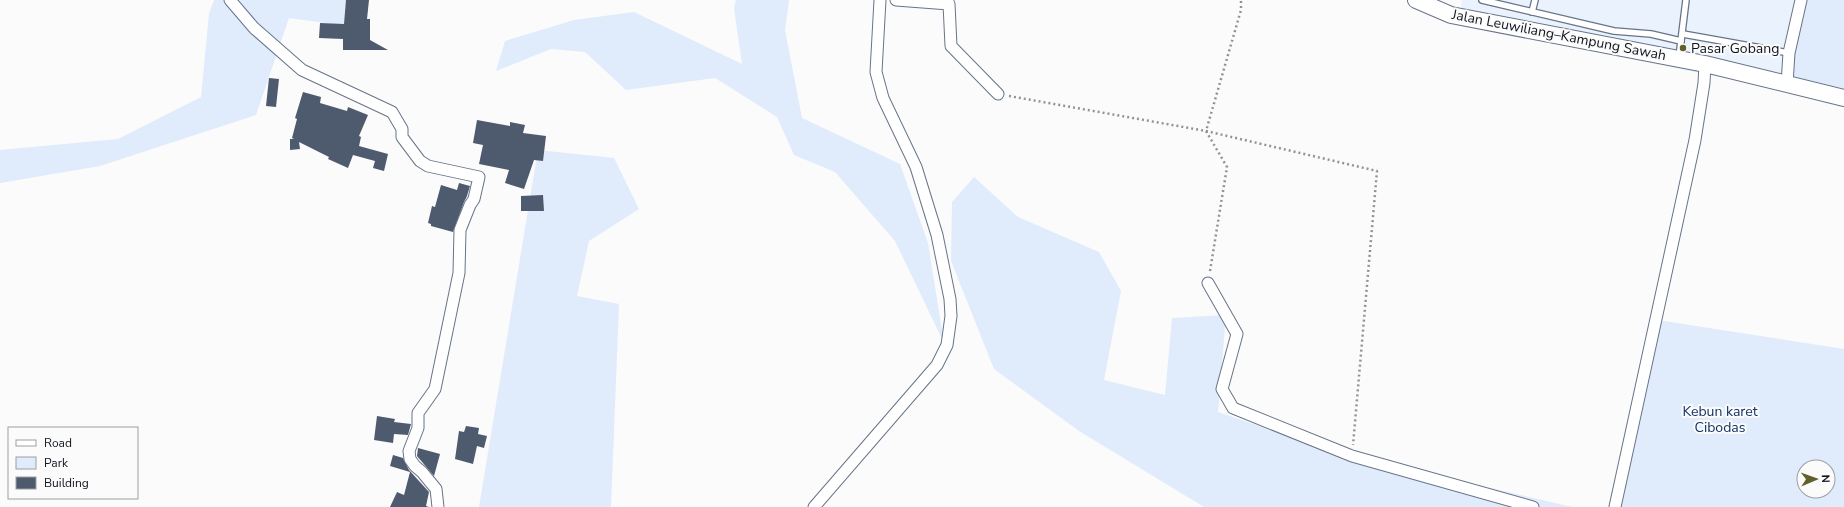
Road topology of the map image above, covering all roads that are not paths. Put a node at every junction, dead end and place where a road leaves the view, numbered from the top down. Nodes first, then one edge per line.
1 (230, 0) edge
2 (880, 0) edge
3 (896, 0) edge
4 (1416, 0) edge
5 (1482, 0) edge
6 (1535, 0) edge
7 (1686, 0) edge
8 (1801, 0) edge
9 (1532, 12) junction
10 (1682, 34) junction
11 (1681, 41) junction
12 (1789, 53) junction
13 (1679, 59) junction
14 (1705, 64) junction
15 (1787, 84) junction
16 (998, 94) road end
17 (1844, 98) edge
18 (1208, 284) road end
19 (438, 507) edge
20 (814, 507) edge
21 (1533, 507) edge
22 (1615, 507) edge

1 - 19 street
2 - 20 street
3 - 16 street
4 - 13 main road, Jalan Leuwiliang–Kampung Sawah
5 - 9 lane
6 - 9 lane
7 - 10 lane
8 - 12 street
9 - 11 lane
10 - 11 lane
10 - 12 lane
11 - 13 lane
12 - 15 street
13 - 14 main road, Jalan Leuwiliang–Kampung Sawah
14 - 15 main road, Jalan Leuwiliang–Kampung Sawah
14 - 22 street
15 - 17 main road, Jalan Leuwiliang–Kampung Sawah
18 - 21 street

